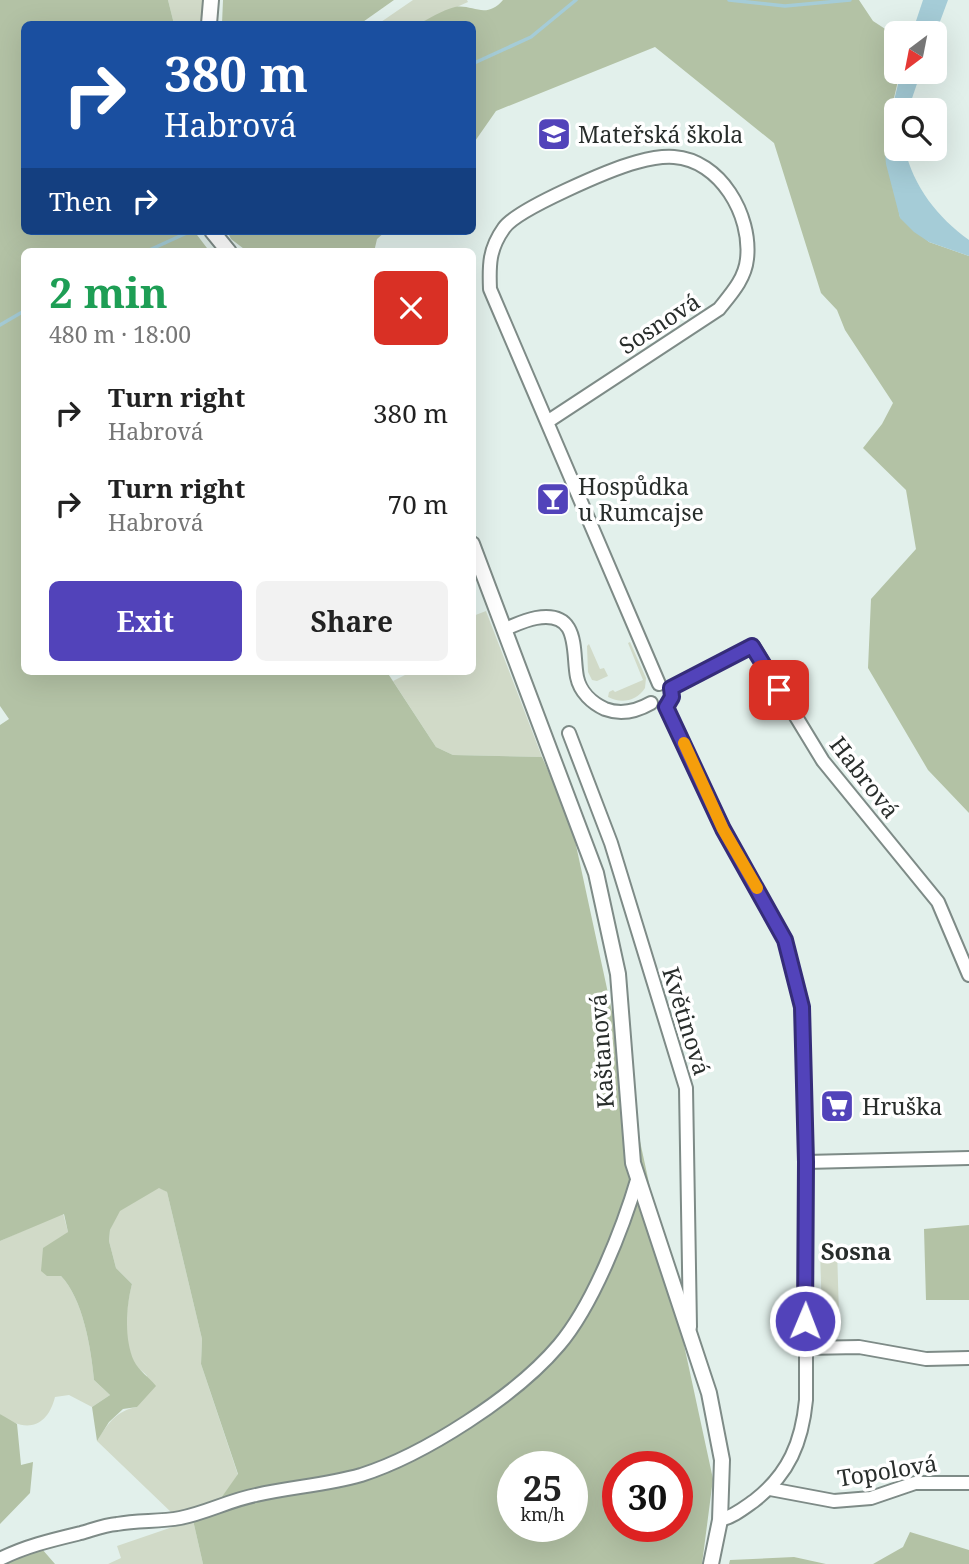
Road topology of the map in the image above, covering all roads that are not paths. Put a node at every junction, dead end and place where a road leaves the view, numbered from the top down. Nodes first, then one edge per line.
1 (211, 0) edge
2 (209, 21) edge
3 (547, 422) junction
4 (476, 554) edge
5 (505, 629) junction
6 (665, 686) junction
7 (652, 703) junction
8 (666, 707) junction
9 (569, 733) dead end
10 (969, 975) edge
11 (969, 1158) edge
12 (806, 1162) junction
13 (638, 1177) junction
14 (690, 1335) junction
15 (805, 1348) junction
16 (969, 1358) edge
17 (969, 1483) edge
18 (770, 1489) junction
19 (720, 1520) junction
20 (0, 1559) edge
21 (711, 1564) edge

1 - 2 street
3 - 3 street, Sosnová
3 - 6 street, Sosnová
4 - 5 street, Kaštanová
5 - 7 street
5 - 13 street, Kaštanová
6 - 7 street
6 - 8 street
6 - 10 street, Habrová
7 - 8 street
8 - 12 street
9 - 14 street, Květinová
11 - 12 street
12 - 15 street
13 - 14 street, Kaštanová
13 - 20 street
14 - 19 street, Kaštanová
15 - 16 street
15 - 18 street
17 - 18 street, Topolová
18 - 19 street
19 - 21 street, Kaštanová

